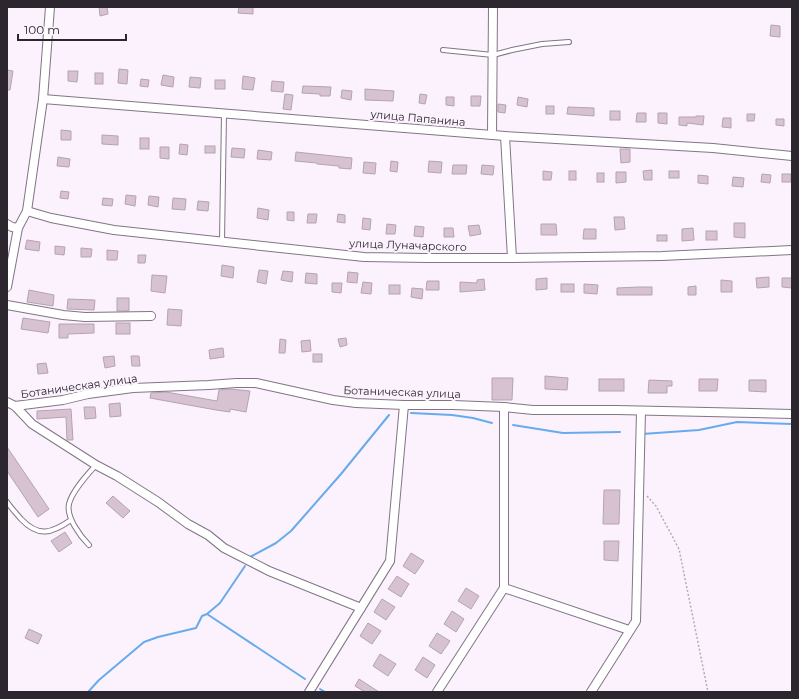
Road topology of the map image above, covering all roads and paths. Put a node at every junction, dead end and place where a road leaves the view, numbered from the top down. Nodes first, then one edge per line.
1 (50, 7) edge
2 (493, 7) edge
3 (569, 42) dead end
4 (444, 50) dead end
5 (493, 55) junction
6 (43, 99) junction
7 (224, 114) junction
8 (492, 135) junction
9 (505, 136) junction
10 (792, 156) edge
11 (28, 211) junction
12 (11, 228) edge
13 (222, 241) junction
14 (792, 250) edge
15 (512, 258) junction
16 (7, 287) edge
17 (7, 305) edge
18 (151, 316) dead end
19 (7, 402) edge
20 (15, 406) junction
21 (404, 406) junction
22 (504, 407) junction
23 (641, 411) junction
24 (792, 414) edge
25 (96, 465) junction
26 (640, 488) junction
27 (7, 502) edge
28 (71, 520) junction
29 (89, 545) dead end
30 (504, 588) junction
31 (361, 608) junction
32 (629, 630) junction
33 (309, 692) edge
34 (437, 692) edge
35 (591, 692) edge
36 (708, 692) edge

1 - 6 street
2 - 5 street
3 - 5 lane
4 - 5 lane
5 - 8 street
6 - 7 street, улица Папанина
6 - 11 street
7 - 8 street, улица Папанина
7 - 13 lane
8 - 9 street, улица Папанина
9 - 10 street, улица Папанина
9 - 15 street
11 - 12 street
11 - 13 street, улица Луначарского
12 - 16 street
13 - 15 street, улица Луначарского
14 - 15 street, улица Луначарского
17 - 18 street
19 - 20 street
20 - 21 street, Ботаническая улица
20 - 25 street
21 - 22 street, Ботаническая улица
21 - 31 street
22 - 23 street, Ботаническая улица
22 - 30 street
23 - 24 street, Ботаническая улица
23 - 26 street
25 - 28 lane
25 - 31 street
26 - 32 street
26 - 36 path
27 - 28 lane
28 - 29 lane
30 - 32 street
30 - 34 street
31 - 33 street
32 - 35 street

